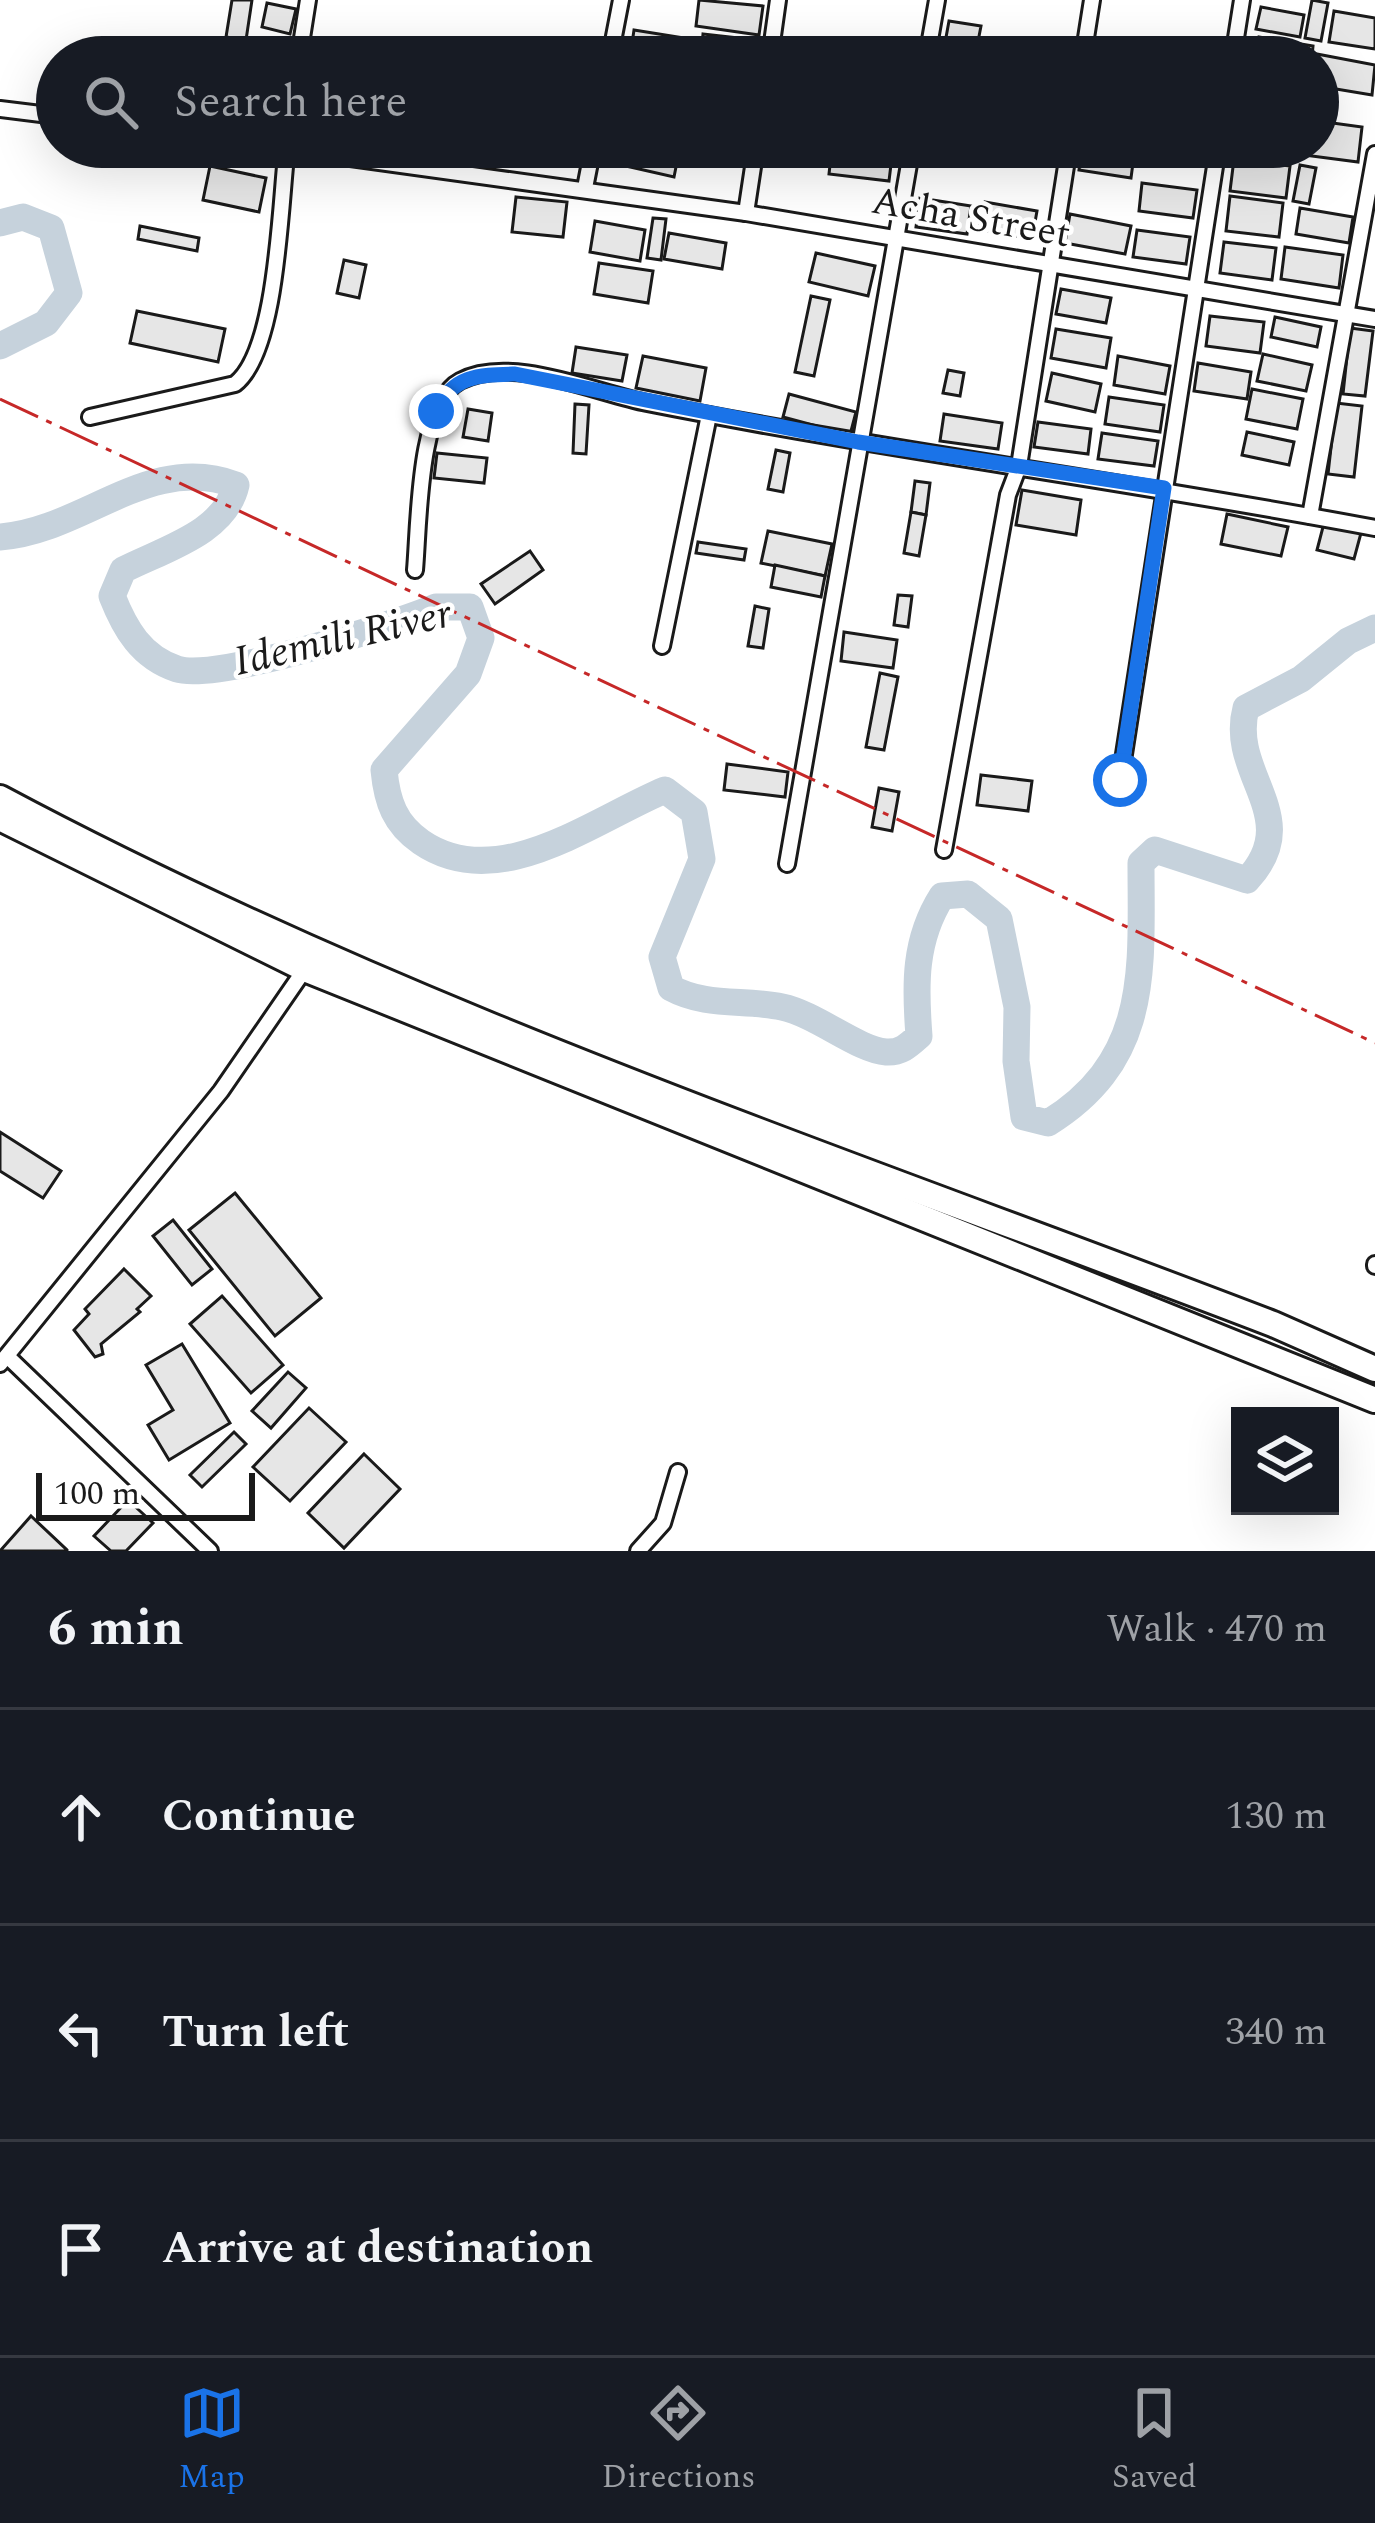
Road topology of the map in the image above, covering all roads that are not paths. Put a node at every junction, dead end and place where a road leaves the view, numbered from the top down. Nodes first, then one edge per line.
1 (308, 0) edge
2 (621, 0) edge
3 (778, 0) edge
4 (937, 0) edge
5 (1091, 0) edge
6 (1242, 0) edge
7 (302, 36) edge
8 (614, 36) edge
9 (773, 36) edge
10 (931, 36) edge
11 (1086, 36) edge
12 (1236, 36) edge
13 (0, 109) edge
14 (36, 113) edge
15 (1375, 154) edge
16 (279, 168) edge
17 (433, 168) edge
18 (589, 168) edge
19 (753, 168) edge
20 (908, 168) edge
21 (1066, 168) edge
22 (1215, 168) edge
23 (585, 188) junction
24 (746, 213) junction
25 (896, 238) junction
26 (1051, 266) junction
27 (1195, 289) junction
28 (1346, 314) junction
29 (1375, 319) edge
30 (709, 415) junction
31 (90, 417) dead end
32 (858, 442) junction
33 (1019, 466) junction
34 (1164, 488) junction
35 (1310, 516) junction
36 (1375, 528) edge
37 (415, 570) dead end
38 (662, 646) dead end
39 (1120, 780) dead end
40 (0, 798) edge
41 (0, 818) edge
42 (944, 850) dead end
43 (787, 864) dead end
44 (304, 969) junction
45 (4, 1360) edge
46 (1375, 1369) edge
47 (1375, 1400) edge
48 (678, 1472) dead end
49 (210, 1551) edge
50 (638, 1551) edge

1 - 7 street
2 - 8 street
3 - 9 street
4 - 10 street
5 - 11 street
6 - 12 street
13 - 14 street
15 - 28 street
16 - 31 street
17 - 23 street, Acha Street
18 - 23 street
19 - 24 street
20 - 25 street
21 - 26 street
22 - 27 street
23 - 24 street, Acha Street
24 - 25 street, Acha Street
25 - 26 street, Acha Street
25 - 32 street
26 - 27 street, Acha Street
26 - 33 street
27 - 28 street, Acha Street
27 - 34 street
28 - 29 street, Acha Street
28 - 35 street
30 - 32 street
30 - 37 street
30 - 38 street
32 - 33 street
32 - 43 street
33 - 34 street
33 - 42 street
34 - 35 street
34 - 39 street
35 - 36 street
40 - 46 highway
41 - 44 highway
44 - 45 street
44 - 47 highway
45 - 49 street
48 - 50 street

